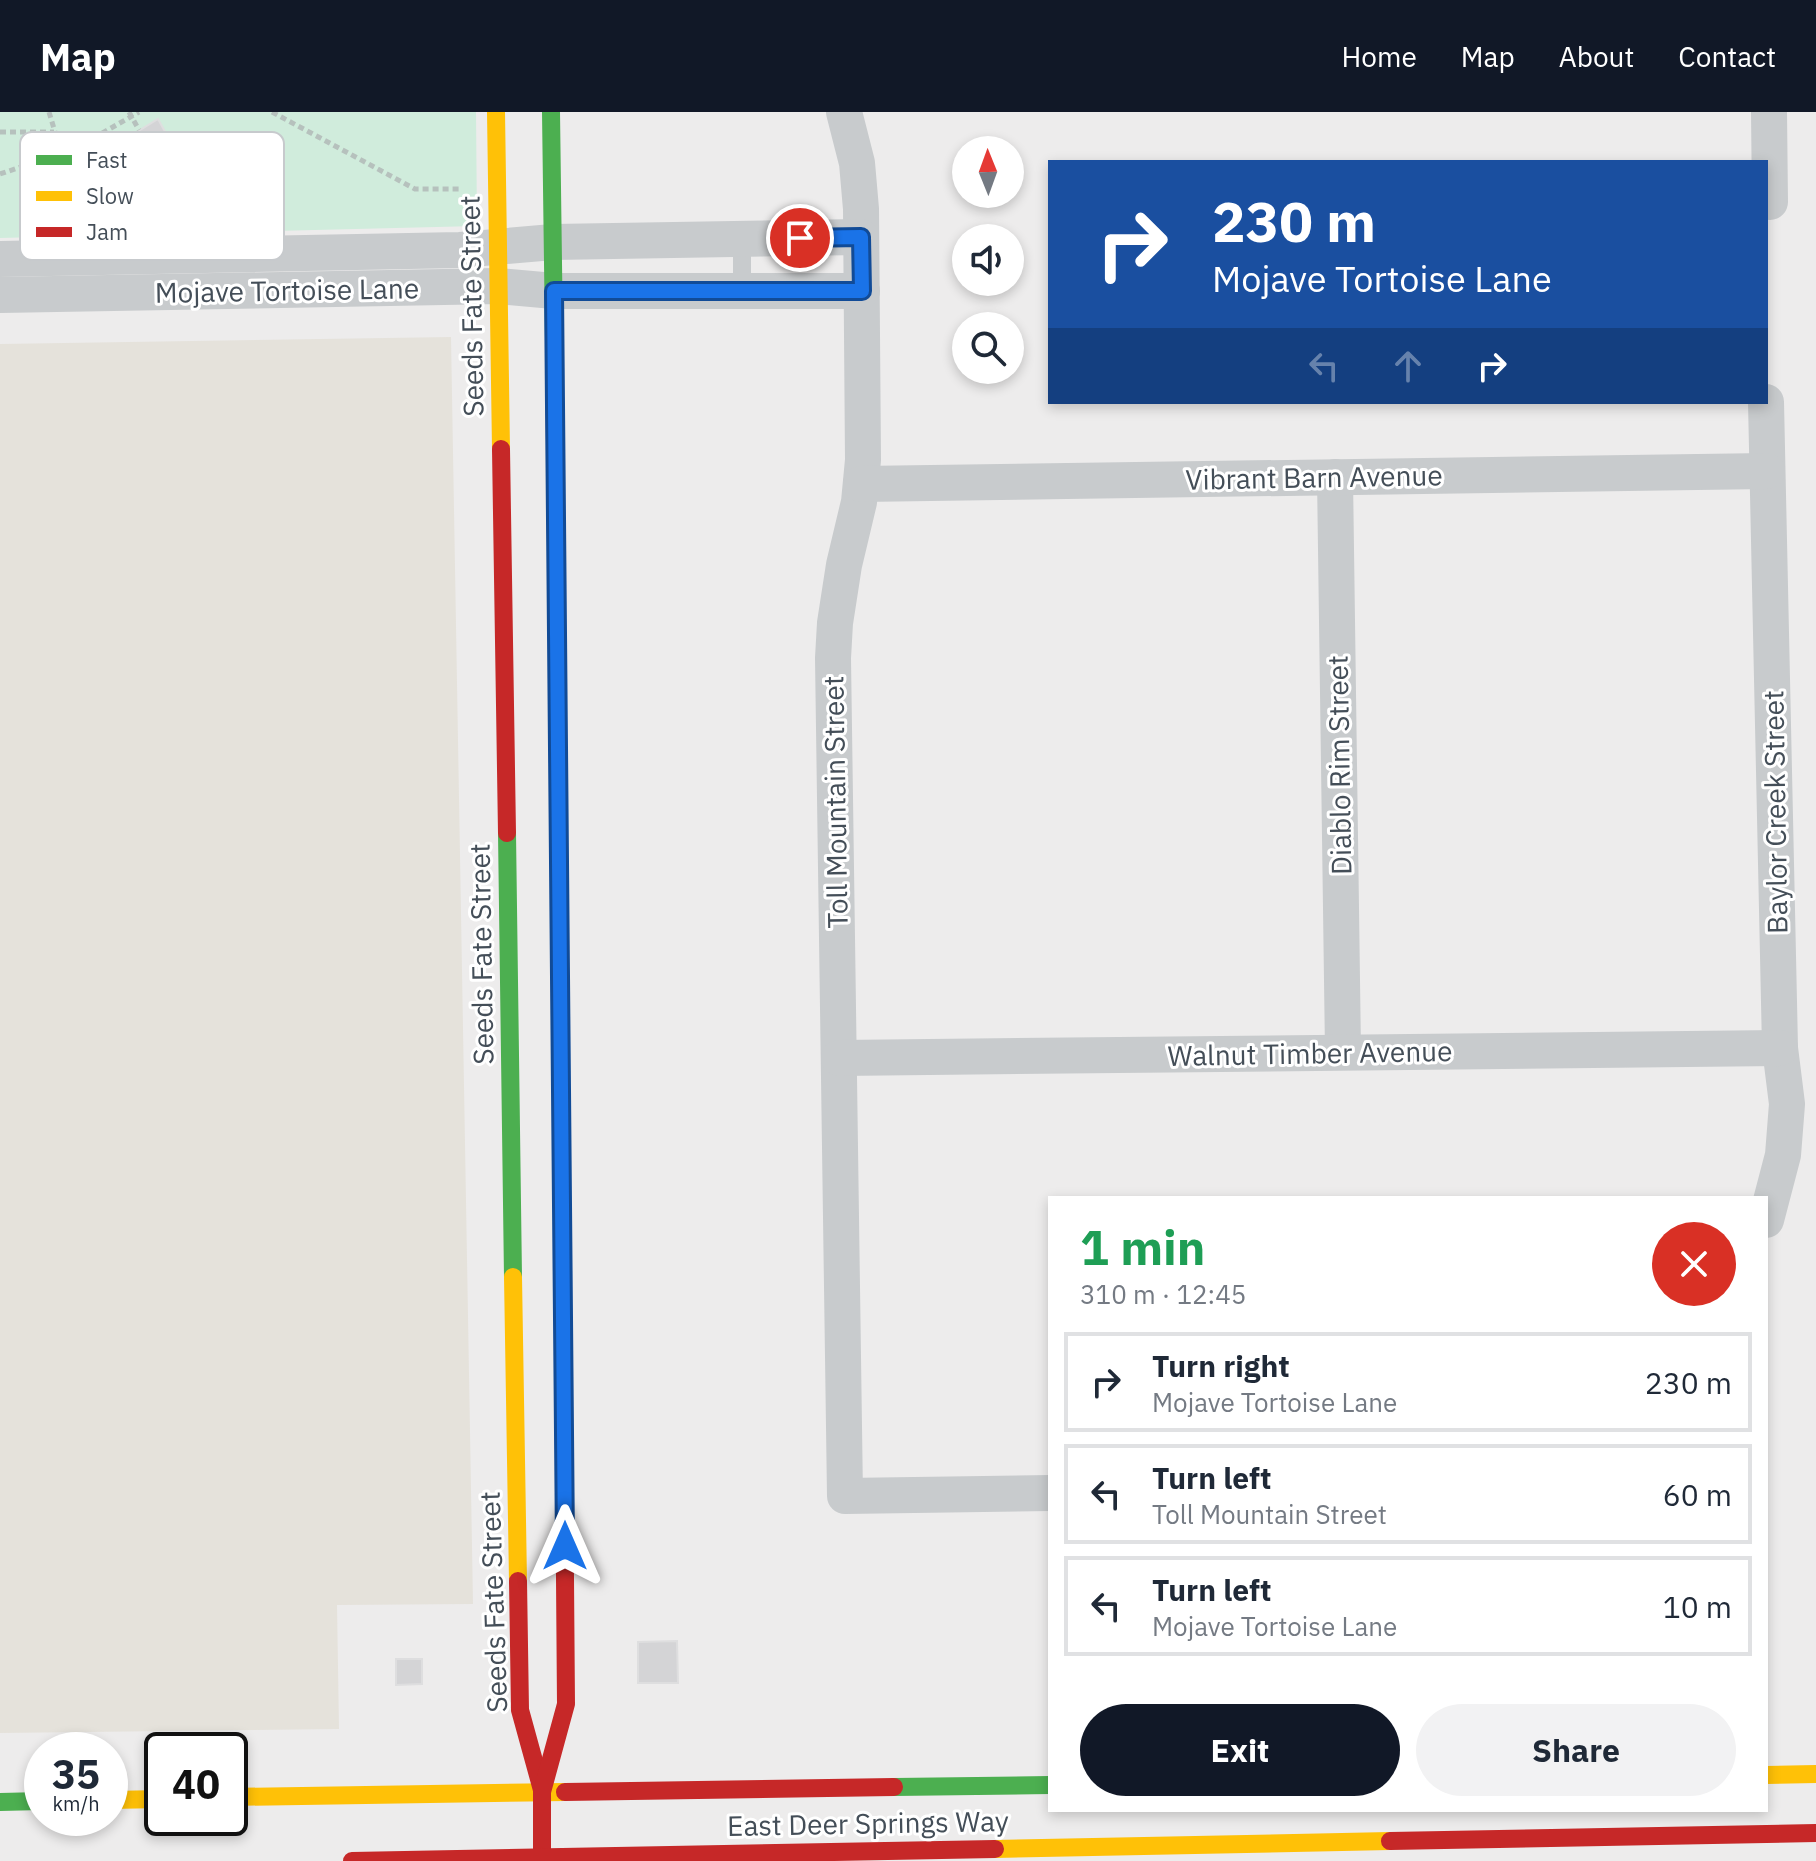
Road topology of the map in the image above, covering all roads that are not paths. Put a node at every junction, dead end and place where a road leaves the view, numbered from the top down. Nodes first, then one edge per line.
1 (496, 112) edge
2 (551, 112) edge
3 (844, 112) edge
4 (1769, 112) edge
5 (1770, 202) dead end
6 (861, 237) junction
7 (742, 239) junction
8 (553, 242) junction
9 (498, 248) junction
10 (284, 253) edge
11 (0, 259) edge
12 (20, 259) edge
13 (498, 286) junction
14 (554, 291) junction
15 (742, 291) junction
16 (862, 291) junction
17 (0, 295) edge
18 (1766, 404) edge
19 (1767, 471) junction
20 (1335, 477) junction
21 (861, 484) junction
22 (1780, 1048) junction
23 (1343, 1052) junction
24 (839, 1058) junction
25 (1768, 1212) edge
26 (1048, 1493) edge
27 (1816, 1774) edge
28 (1768, 1775) edge
29 (1048, 1785) edge
30 (542, 1792) junction
31 (248, 1797) edge
32 (24, 1801) edge
33 (0, 1802) edge
34 (1816, 1833) edge
35 (542, 1858) junction
36 (352, 1861) edge

1 - 9 street, Seeds Fate Street
2 - 8 street, Seeds Fate Street
3 - 6 street, Toll Mountain Street
4 - 5 street
6 - 7 street, Mojave Tortoise Lane
6 - 16 street, Toll Mountain Street
7 - 8 street, Mojave Tortoise Lane
7 - 15 lane
8 - 9 street, Mojave Tortoise Lane
8 - 14 street, Seeds Fate Street
9 - 10 street, Mojave Tortoise Lane
9 - 13 street, Seeds Fate Street
11 - 12 street, Mojave Tortoise Lane
13 - 14 street, Mojave Tortoise Lane
13 - 17 street, Mojave Tortoise Lane
13 - 30 street, Seeds Fate Street
14 - 15 street, Mojave Tortoise Lane
14 - 30 street, Seeds Fate Street
15 - 16 street, Mojave Tortoise Lane
16 - 21 street, Toll Mountain Street
18 - 19 street, Baylor Creek Street
19 - 20 street, Vibrant Barn Avenue
19 - 22 street, Baylor Creek Street
20 - 21 street, Vibrant Barn Avenue
20 - 23 street, Diablo Rim Street
21 - 24 street, Toll Mountain Street
22 - 23 street, Walnut Timber Avenue
22 - 25 street, Baylor Creek Street
23 - 24 street, Walnut Timber Avenue
24 - 26 street, Toll Mountain Street
27 - 28 street
29 - 30 street, East Deer Springs Way
30 - 31 street, East Deer Springs Way
30 - 35 street, Seeds Fate Street
32 - 33 street
34 - 35 street, East Deer Springs Way
35 - 36 street, East Deer Springs Way

